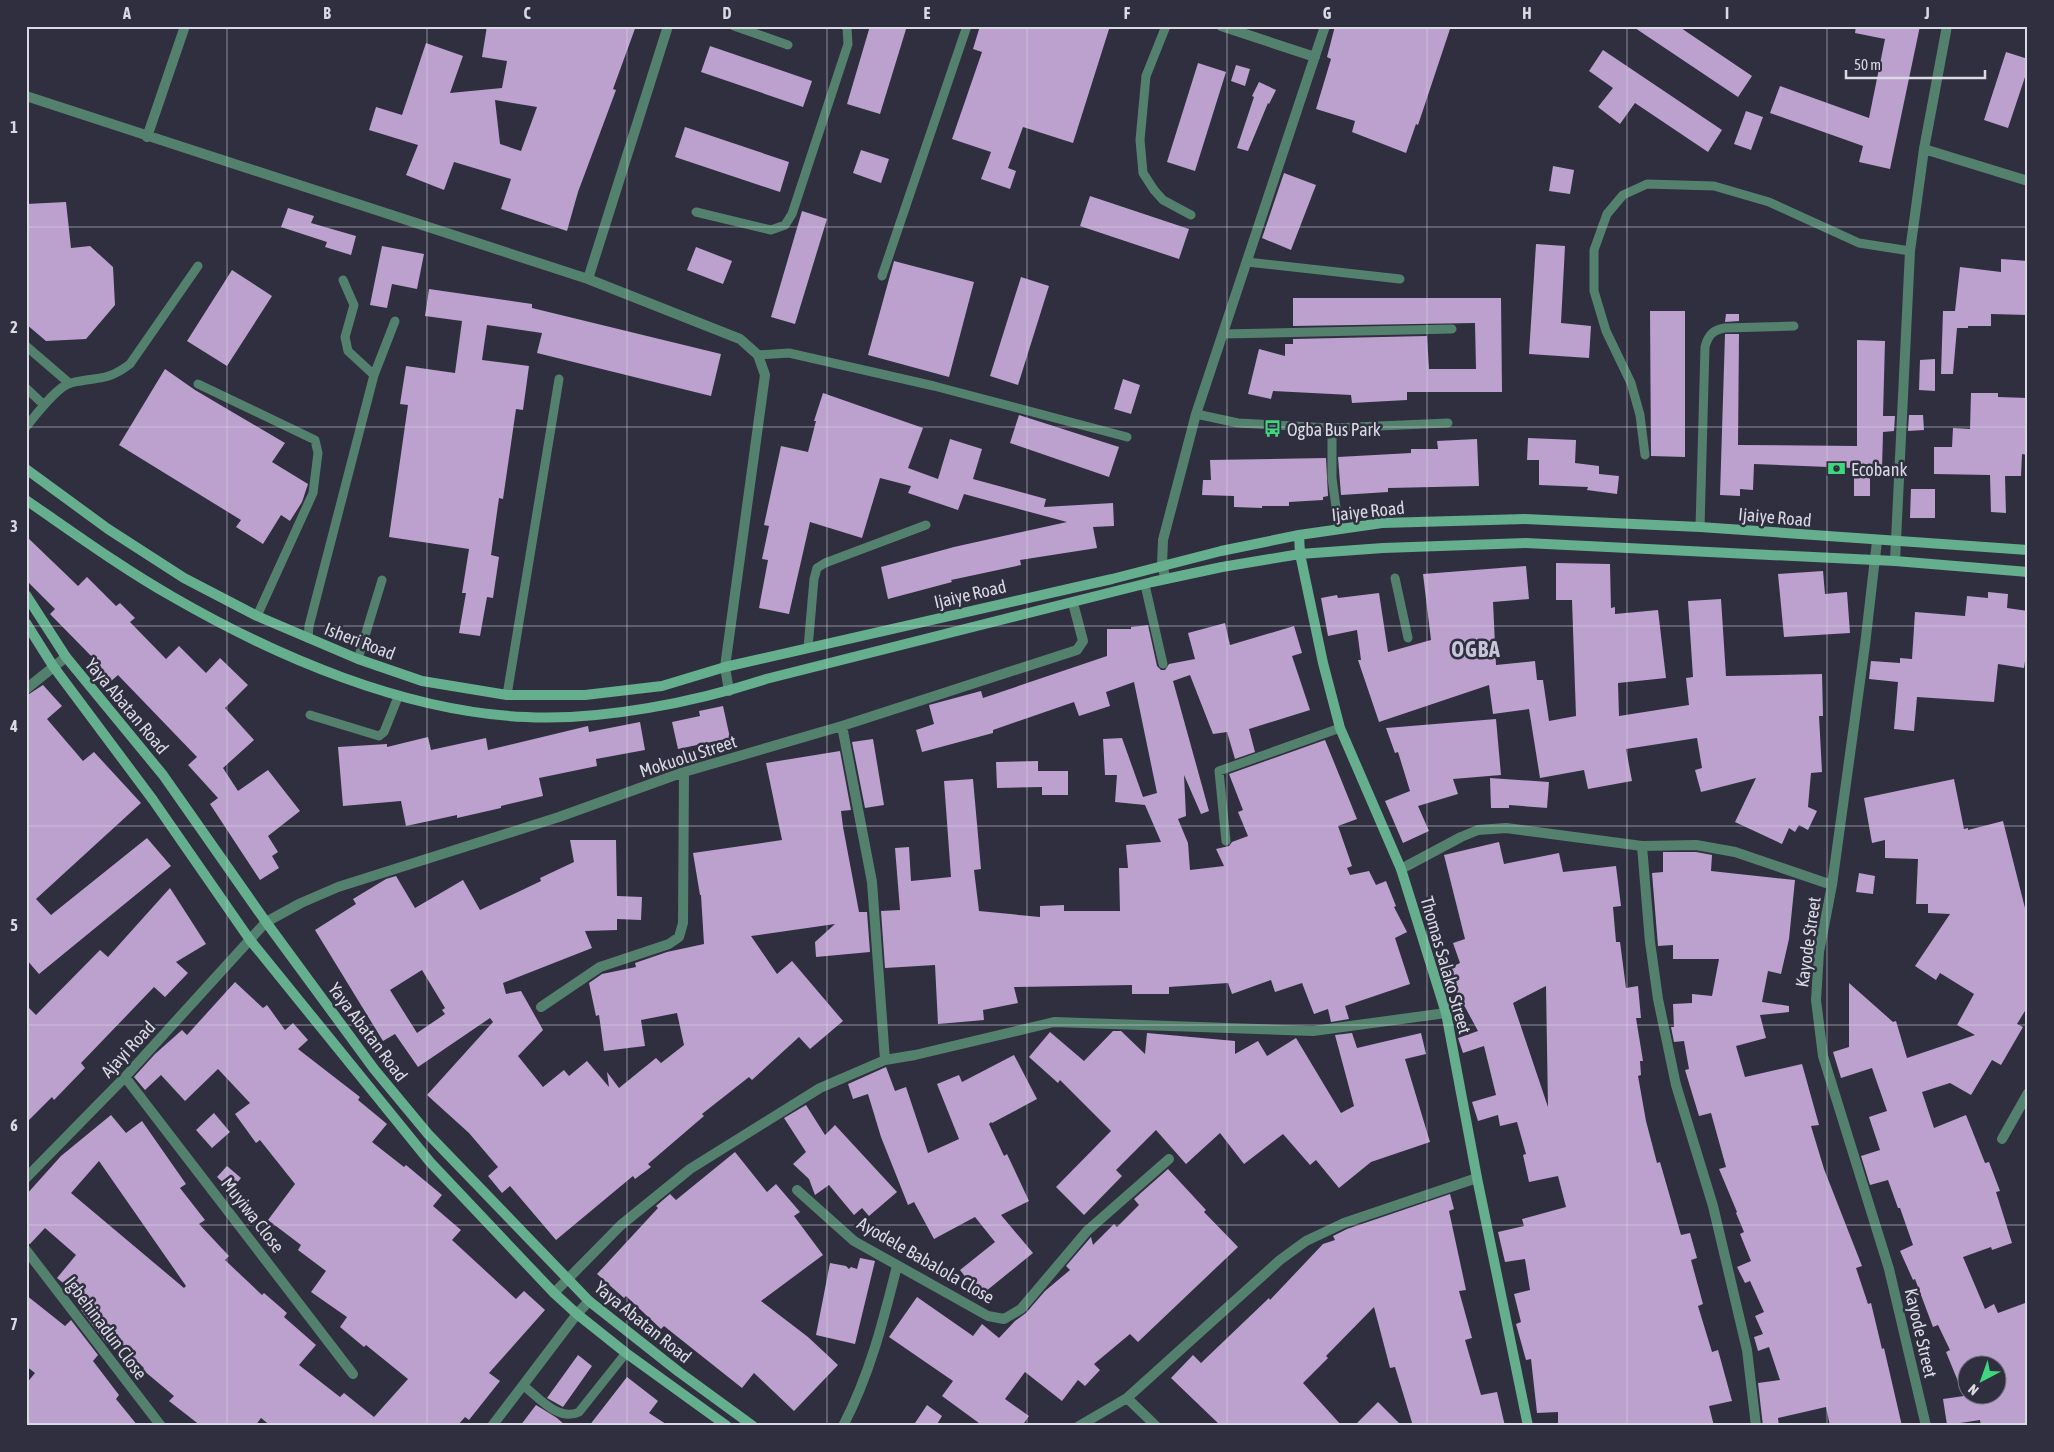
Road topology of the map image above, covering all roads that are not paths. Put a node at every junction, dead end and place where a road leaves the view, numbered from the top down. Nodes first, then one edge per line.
1 (185, 26) edge
2 (668, 26) edge
3 (734, 26) edge
4 (845, 26) edge
5 (967, 26) edge
6 (1166, 26) edge
7 (1221, 26) edge
8 (1325, 26) edge
9 (1947, 26) edge
10 (788, 45) dead end
11 (1315, 57) junction
12 (26, 96) edge
13 (147, 137) junction
14 (1924, 148) junction
15 (2028, 181) edge
16 (696, 212) dead end
17 (1191, 216) dead end
18 (1910, 251) junction
19 (1247, 262) junction
20 (198, 266) dead end
21 (882, 276) dead end
22 (588, 279) junction
23 (1400, 279) dead end
24 (343, 280) dead end
25 (395, 320) dead end
26 (1794, 326) dead end
27 (1452, 329) dead end
28 (1223, 334) junction
29 (26, 346) edge
30 (758, 354) junction
31 (374, 375) junction
32 (559, 379) dead end
33 (69, 383) junction
34 (198, 384) dead end
35 (26, 388) edge
36 (44, 404) junction
37 (1196, 414) junction
38 (1448, 423) dead end
39 (26, 427) edge
40 (1332, 428) junction
41 (1127, 437) dead end
42 (1645, 455) dead end
43 (26, 469) edge
44 (26, 500) edge
45 (926, 525) dead end
46 (1700, 527) junction
47 (1339, 529) junction
48 (1299, 535) junction
49 (1877, 541) junction
50 (1895, 542) junction
51 (2028, 550) edge
52 (1300, 554) junction
53 (1876, 560) junction
54 (1895, 561) junction
55 (1162, 566) junction
56 (2028, 572) edge
57 (1395, 578) dead end
58 (1166, 579) junction
59 (382, 580) dead end
60 (1145, 585) junction
61 (26, 595) edge
62 (1073, 603) junction
63 (257, 616) junction
64 (26, 623) edge
65 (308, 638) junction
66 (1408, 638) dead end
67 (808, 648) junction
68 (66, 657) junction
69 (358, 659) junction
70 (1162, 664) dead end
71 (53, 666) junction
72 (726, 667) junction
73 (26, 689) edge
74 (729, 691) junction
75 (507, 694) junction
76 (398, 697) junction
77 (310, 715) dead end
78 (842, 726) junction
79 (1340, 728) junction
80 (684, 772) junction
81 (1226, 841) dead end
82 (1642, 846) junction
83 (1401, 869) junction
84 (1832, 885) junction
85 (266, 922) junction
86 (250, 940) junction
87 (541, 1007) dead end
88 (1446, 1013) junction
89 (884, 1060) junction
90 (125, 1077) junction
91 (2028, 1093) edge
92 (2002, 1139) dead end
93 (1169, 1159) dead end
94 (26, 1178) edge
95 (1477, 1178) junction
96 (797, 1190) dead end
97 (26, 1250) edge
98 (897, 1266) junction
99 (567, 1280) junction
100 (554, 1292) junction
101 (589, 1301) junction
102 (577, 1314) junction
103 (626, 1353) junction
104 (353, 1374) dead end
105 (524, 1386) junction
106 (1127, 1398) junction
107 (161, 1426) edge
108 (492, 1426) edge
109 (727, 1426) edge
110 (752, 1426) edge
111 (843, 1426) edge
112 (1079, 1426) edge
113 (1156, 1426) edge
114 (1528, 1426) edge
115 (1756, 1426) edge
116 (1926, 1426) edge

1 - 13 street
2 - 22 street
3 - 10 lane
4 - 16 lane
5 - 21 lane
6 - 17 lane
7 - 11 street
8 - 11 street
9 - 14 street
11 - 19 street
12 - 13 street
13 - 22 street
14 - 15 street
14 - 18 street
18 - 42 lane
18 - 50 street
19 - 23 lane
19 - 28 street
20 - 33 lane
22 - 30 street
24 - 31 lane
25 - 31 lane
26 - 46 lane
27 - 28 lane
28 - 37 street
29 - 33 lane
30 - 41 lane
30 - 72 street
31 - 65 lane
32 - 75 lane
33 - 36 lane
34 - 63 lane
35 - 36 lane
36 - 39 lane
37 - 40 lane
37 - 55 street
38 - 40 lane
40 - 47 lane
43 - 63 main road, Isheri Road
44 - 76 main road
45 - 67 lane
46 - 47 main road, Ijaiye Road
46 - 49 main road, Ijaiye Road
47 - 48 main road, Ijaiye Road
48 - 52 main road, Thomas Salako Street
48 - 55 main road, Ijaiye Road
49 - 50 main road, Ijaiye Road
49 - 53 street, Kayode Street
50 - 51 main road, Ijaiye Road
50 - 54 street
52 - 53 main road, Ijaiye Road
52 - 58 main road, Ijaiye Road
52 - 79 main road, Thomas Salako Street
53 - 54 main road, Ijaiye Road
53 - 84 street, Kayode Street
54 - 56 main road, Ijaiye Road
55 - 58 street
55 - 67 main road, Ijaiye Road
57 - 66 lane
58 - 60 main road, Ijaiye Road
59 - 69 lane
60 - 62 main road, Ijaiye Road
60 - 70 lane
61 - 68 main road, Yaya Abatan Road
62 - 74 main road, Ijaiye Road
62 - 78 street, Mokuolu Street
63 - 65 main road, Isheri Road
64 - 71 main road, Yaya Abatan Road
65 - 69 main road, Isheri Road
67 - 72 main road, Ijaiye Road
68 - 71 street
68 - 85 main road, Yaya Abatan Road
69 - 75 main road, Isheri Road
71 - 73 street
71 - 86 main road, Yaya Abatan Road
72 - 74 street
72 - 75 main road, Isheri Road
74 - 76 main road
76 - 77 lane
78 - 80 street, Mokuolu Street
78 - 89 street
79 - 81 lane
79 - 83 main road, Thomas Salako Street
80 - 85 street, Mokuolu Street
80 - 87 street
82 - 83 street
82 - 84 street
82 - 115 street
83 - 88 main road, Thomas Salako Street
84 - 116 street, Kayode Street
85 - 86 street, Mokuolu Street
85 - 99 main road, Yaya Abatan Road
86 - 90 street, Ajayi Road
86 - 100 main road, Yaya Abatan Road
88 - 89 street
88 - 95 main road, Thomas Salako Street
89 - 99 street
90 - 94 street, Ajayi Road
90 - 104 street, Muyiwa Close
91 - 92 street
93 - 98 street, Ayodele Babalola Close
95 - 106 street
95 - 114 main road, Thomas Salako Street
96 - 98 street, Ayodele Babalola Close
97 - 107 street, Igbehinadun Close
98 - 111 street
99 - 100 street
99 - 101 main road, Yaya Abatan Road
100 - 102 main road, Yaya Abatan Road
101 - 102 street
101 - 110 main road, Yaya Abatan Road
102 - 103 main road, Yaya Abatan Road
102 - 105 street
103 - 105 lane
103 - 109 main road, Yaya Abatan Road
105 - 108 street
106 - 112 street
106 - 113 street

